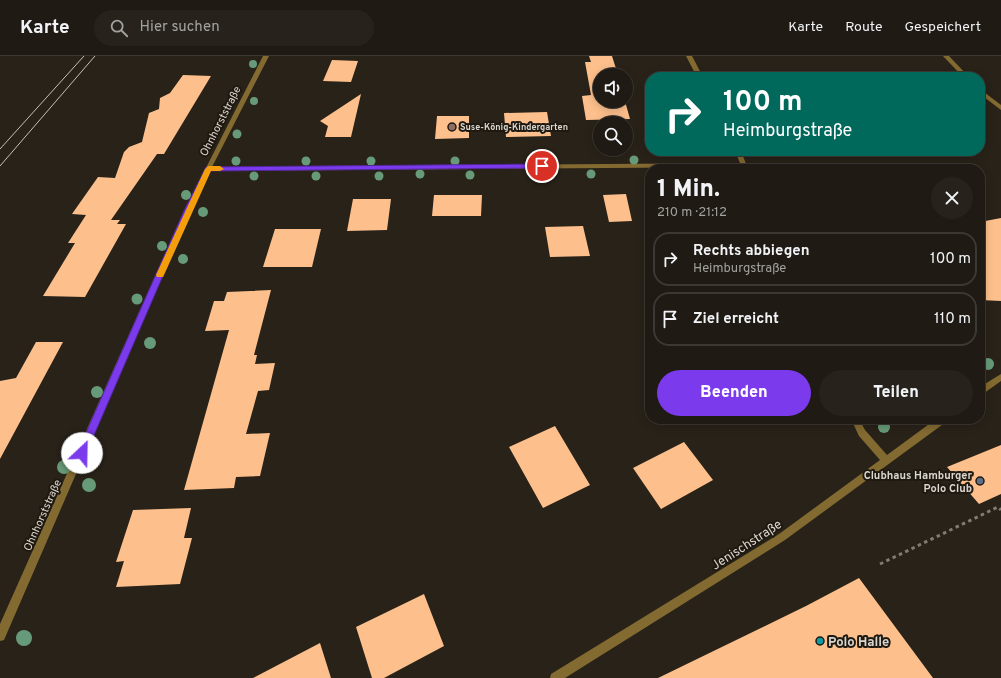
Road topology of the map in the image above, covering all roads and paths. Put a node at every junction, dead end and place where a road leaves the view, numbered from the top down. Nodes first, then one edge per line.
1 (266, 56) edge
2 (689, 56) edge
3 (946, 56) edge
4 (697, 72) edge
5 (961, 72) edge
6 (985, 95) edge
7 (1001, 108) edge
8 (645, 167) edge
9 (208, 169) junction
10 (1001, 377) edge
11 (985, 388) edge
12 (858, 424) edge
13 (935, 424) edge
14 (885, 460) junction
15 (1001, 510) edge
16 (880, 564) dead end
17 (0, 636) edge
18 (555, 678) edge

1 - 9 street, Ohnhorststraße
2 - 4 street
3 - 5 street
6 - 7 street
8 - 9 street
9 - 17 street, Ohnhorststraße
10 - 11 street
12 - 14 street
13 - 14 street, Jenischstraße
14 - 18 street, Jenischstraße
15 - 16 path

